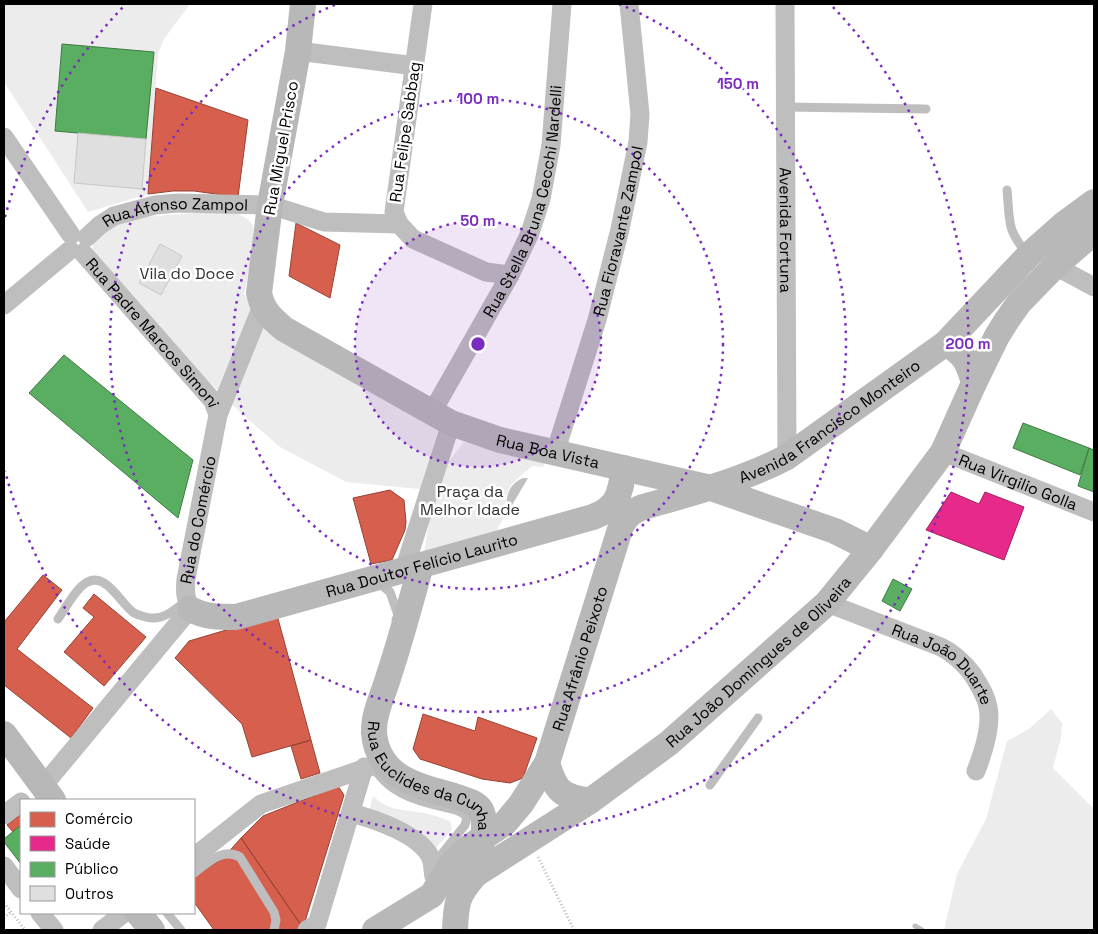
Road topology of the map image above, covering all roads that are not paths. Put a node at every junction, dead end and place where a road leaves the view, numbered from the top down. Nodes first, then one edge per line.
1 (303, 4) edge
2 (423, 4) edge
3 (562, 4) edge
4 (629, 4) edge
5 (785, 4) edge
6 (298, 51) junction
7 (415, 66) junction
8 (785, 107) junction
9 (926, 109) dead end
10 (4, 137) edge
11 (1007, 190) dead end
12 (1094, 202) edge
13 (270, 205) junction
14 (399, 224) junction
15 (1094, 232) edge
16 (78, 244) junction
17 (1029, 255) junction
18 (1054, 266) junction
19 (510, 275) junction
20 (1094, 287) edge
21 (261, 299) junction
22 (4, 305) edge
23 (946, 343) junction
24 (974, 383) junction
25 (218, 415) junction
26 (441, 419) junction
27 (555, 452) junction
28 (943, 452) junction
29 (787, 457) junction
30 (624, 468) junction
31 (711, 488) junction
32 (1094, 512) edge
33 (579, 522) junction
34 (871, 549) junction
35 (612, 555) junction
36 (412, 567) junction
37 (374, 579) junction
38 (827, 603) junction
39 (188, 605) junction
40 (58, 619) dead end
41 (758, 718) dead end
42 (365, 726) dead end
43 (4, 734) edge
44 (368, 763) junction
45 (544, 767) junction
46 (976, 771) dead end
47 (710, 786) dead end
48 (25, 799) edge
49 (26, 799) edge
50 (590, 801) junction
51 (470, 802) junction
52 (351, 813) junction
53 (483, 837) junction
54 (195, 856) edge
55 (4, 866) edge
56 (195, 872) edge
57 (476, 874) junction
58 (434, 878) junction
59 (20, 888) edge
60 (41, 914) edge
61 (123, 914) edge
62 (139, 914) edge
63 (168, 914) edge
64 (54, 930) edge
65 (102, 930) edge
66 (152, 930) edge
67 (182, 930) edge
68 (274, 930) edge
69 (306, 930) edge
70 (365, 930) edge
71 (376, 930) edge
72 (455, 930) edge

1 - 6 main road, Rua Miguel Prisco
2 - 7 street, Rua Felipe Sabbag
3 - 19 street, Rua Stella Bruna Cecchi Nardelli
4 - 27 street, Rua Fioravante Zampol
5 - 8 street, Avenida Fortuna
6 - 7 street
6 - 13 main road, Rua Miguel Prisco
7 - 14 street, Rua Felipe Sabbag
8 - 9 lane
8 - 29 street, Avenida Fortuna
10 - 16 street, Rua Padre Marcos Simoni
11 - 17 lane
12 - 17 main road, Avenida Francisco Monteiro
13 - 14 street, Rua Afonso Zampol
13 - 16 street, Rua Afonso Zampol
13 - 21 main road, Rua Miguel Prisco
14 - 19 street, Rua Felipe Sabbag
15 - 18 main road
16 - 22 street, Rua Afonso Zampol
16 - 25 street, Rua Padre Marcos Simoni
17 - 23 main road, Avenida Francisco Monteiro
18 - 20 street
18 - 24 main road
19 - 26 street, Rua Stella Bruna Cecchi Nardelli
21 - 25 street, Rua do Comércio
21 - 26 main road, Rua Boa Vista
23 - 24 main road
23 - 29 main road, Avenida Francisco Monteiro
24 - 28 main road, Rua João Domingues de Oliveira
25 - 39 street, Rua do Comércio
26 - 27 main road, Rua Boa Vista
26 - 36 street, Rua Stella Bruna Cecchi Nardelli
27 - 30 main road, Rua Boa Vista
28 - 32 street, Rua Virgilio Golla
28 - 34 main road, Rua João Domingues de Oliveira
29 - 31 main road, Avenida Francisco Monteiro
30 - 31 main road, Rua Boa Vista
30 - 33 main road, Rua Doutor Felício Laurito
31 - 34 main road, Rua Boa Vista
31 - 35 main road, Rua Afrânio Peixoto
33 - 35 main road
33 - 36 main road, Rua Doutor Felício Laurito
34 - 38 main road, Rua João Domingues de Oliveira
35 - 45 main road, Rua Afrânio Peixoto
36 - 37 main road, Rua Doutor Felício Laurito
36 - 51 main road, Rua Euclides da Cunha
37 - 39 main road, Rua Doutor Felício Laurito
37 - 42 lane
38 - 46 street, Rua João Duarte
38 - 50 main road, Rua João Domingues de Oliveira
39 - 40 lane
39 - 49 street, Rua do Comércio
41 - 47 lane
43 - 48 main road
44 - 52 street
44 - 54 street
44 - 58 lane
45 - 50 main road
45 - 51 main road
45 - 53 main road
50 - 57 main road, Rua João Domingues de Oliveira
51 - 53 main road, Rua Euclides da Cunha
52 - 58 street
52 - 69 street
53 - 57 main road, Rua Euclides da Cunha
53 - 71 main road
55 - 59 street
56 - 68 lane
57 - 72 main road
58 - 70 lane
60 - 64 street
61 - 65 street
62 - 66 main road
63 - 67 lane

